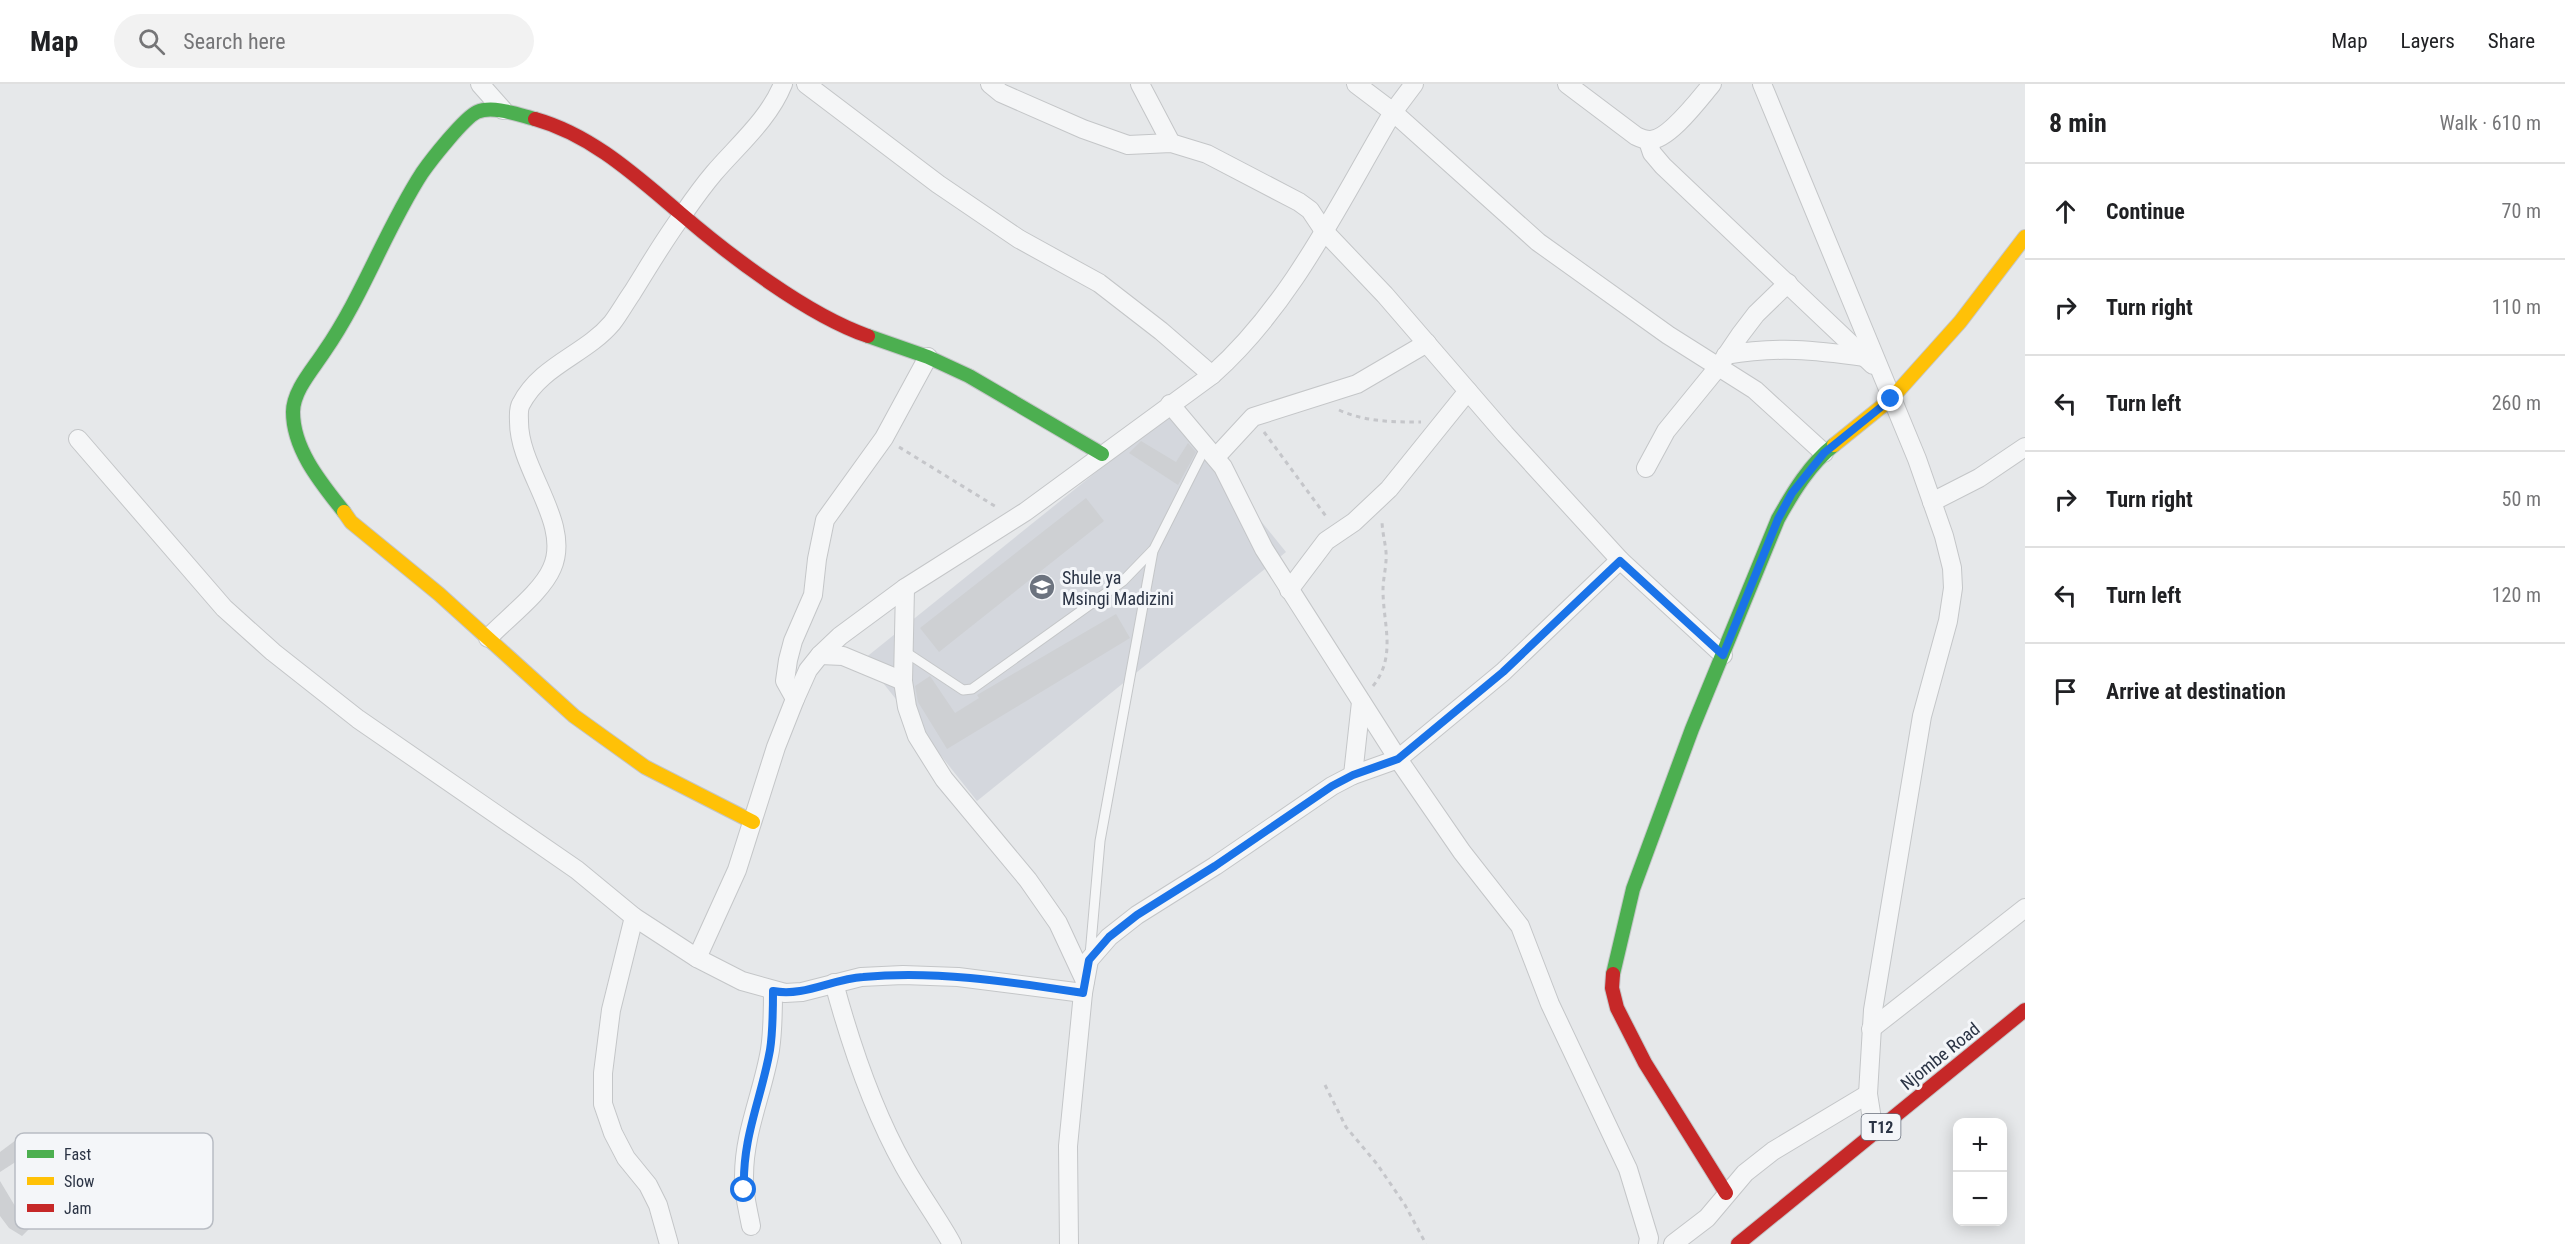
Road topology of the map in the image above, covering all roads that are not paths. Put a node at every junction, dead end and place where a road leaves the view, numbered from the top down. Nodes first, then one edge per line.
1 (480, 84) edge
2 (783, 84) edge
3 (806, 84) edge
4 (990, 84) edge
5 (1140, 84) edge
6 (1356, 84) edge
7 (1414, 84) edge
8 (1567, 84) edge
9 (1712, 84) edge
10 (1762, 84) edge
11 (503, 110) junction
12 (1393, 112) junction
13 (1648, 141) junction
14 (1171, 143) junction
15 (682, 215) junction
16 (1324, 231) junction
17 (2025, 237) edge
18 (1788, 283) junction
19 (1427, 343) junction
20 (928, 357) junction
21 (1865, 357) junction
22 (1723, 360) junction
23 (1878, 370) junction
24 (1212, 375) junction
25 (1468, 391) junction
26 (1891, 399) junction
27 (1170, 404) junction
28 (78, 439) dead end
29 (2025, 447) edge
30 (1211, 452) junction
31 (1824, 453) junction
32 (1102, 454) junction
33 (1646, 468) dead end
34 (1932, 502) junction
35 (1154, 549) junction
36 (1620, 561) junction
37 (905, 588) junction
38 (1289, 590) junction
39 (488, 638) junction
40 (904, 651) junction
41 (820, 655) junction
42 (1723, 655) junction
43 (903, 681) junction
44 (795, 699) junction
45 (1360, 700) junction
46 (1398, 759) junction
47 (1353, 775) junction
48 (753, 822) junction
49 (2025, 908) edge
50 (634, 917) junction
51 (697, 958) junction
52 (1089, 960) junction
53 (834, 983) junction
54 (1084, 987) junction
55 (773, 991) junction
56 (2025, 1010) edge
57 (1871, 1029) junction
58 (1868, 1094) junction
59 (1874, 1132) junction
60 (1726, 1193) junction
61 (751, 1226) dead end
62 (669, 1244) edge
63 (952, 1244) edge
64 (1069, 1244) edge
65 (1648, 1244) edge
66 (1673, 1244) edge
67 (1738, 1244) edge

1 - 11 street
2 - 15 street
3 - 24 street
4 - 14 street
5 - 14 street
6 - 12 street
7 - 12 street
8 - 13 street
9 - 13 street
10 - 23 street
11 - 15 main road
11 - 39 main road
12 - 16 street
12 - 22 street
13 - 18 street
14 - 16 street
15 - 20 main road
15 - 39 street
16 - 19 street
16 - 24 street
17 - 26 main road
18 - 21 street
18 - 22 street
19 - 25 street
19 - 30 street
20 - 32 main road
20 - 44 street
21 - 22 street
21 - 23 street
22 - 31 street
22 - 33 street
23 - 26 street
24 - 27 street
25 - 36 street
25 - 38 street
26 - 31 main road
26 - 34 street
27 - 30 street
27 - 32 street
28 - 50 street
29 - 34 street
30 - 35 lane
30 - 38 street
31 - 42 main road
32 - 37 street
34 - 57 street
35 - 40 lane
35 - 52 lane
36 - 42 street
36 - 46 street
37 - 40 street
37 - 41 street
38 - 45 street
39 - 48 main road
40 - 43 street
41 - 43 street
41 - 44 street
42 - 60 main road
43 - 54 street
44 - 48 street
45 - 46 street
45 - 47 street
46 - 47 street
46 - 65 street
47 - 52 street
48 - 51 street
49 - 57 street
50 - 51 street
50 - 62 street
51 - 55 street
52 - 54 street
53 - 54 street
53 - 55 street
53 - 63 street
54 - 64 street
55 - 61 street
56 - 59 main road, Njombe Road / T12
57 - 58 street
58 - 59 street
58 - 60 street
59 - 67 main road, Njombe Road / T12
60 - 66 street

